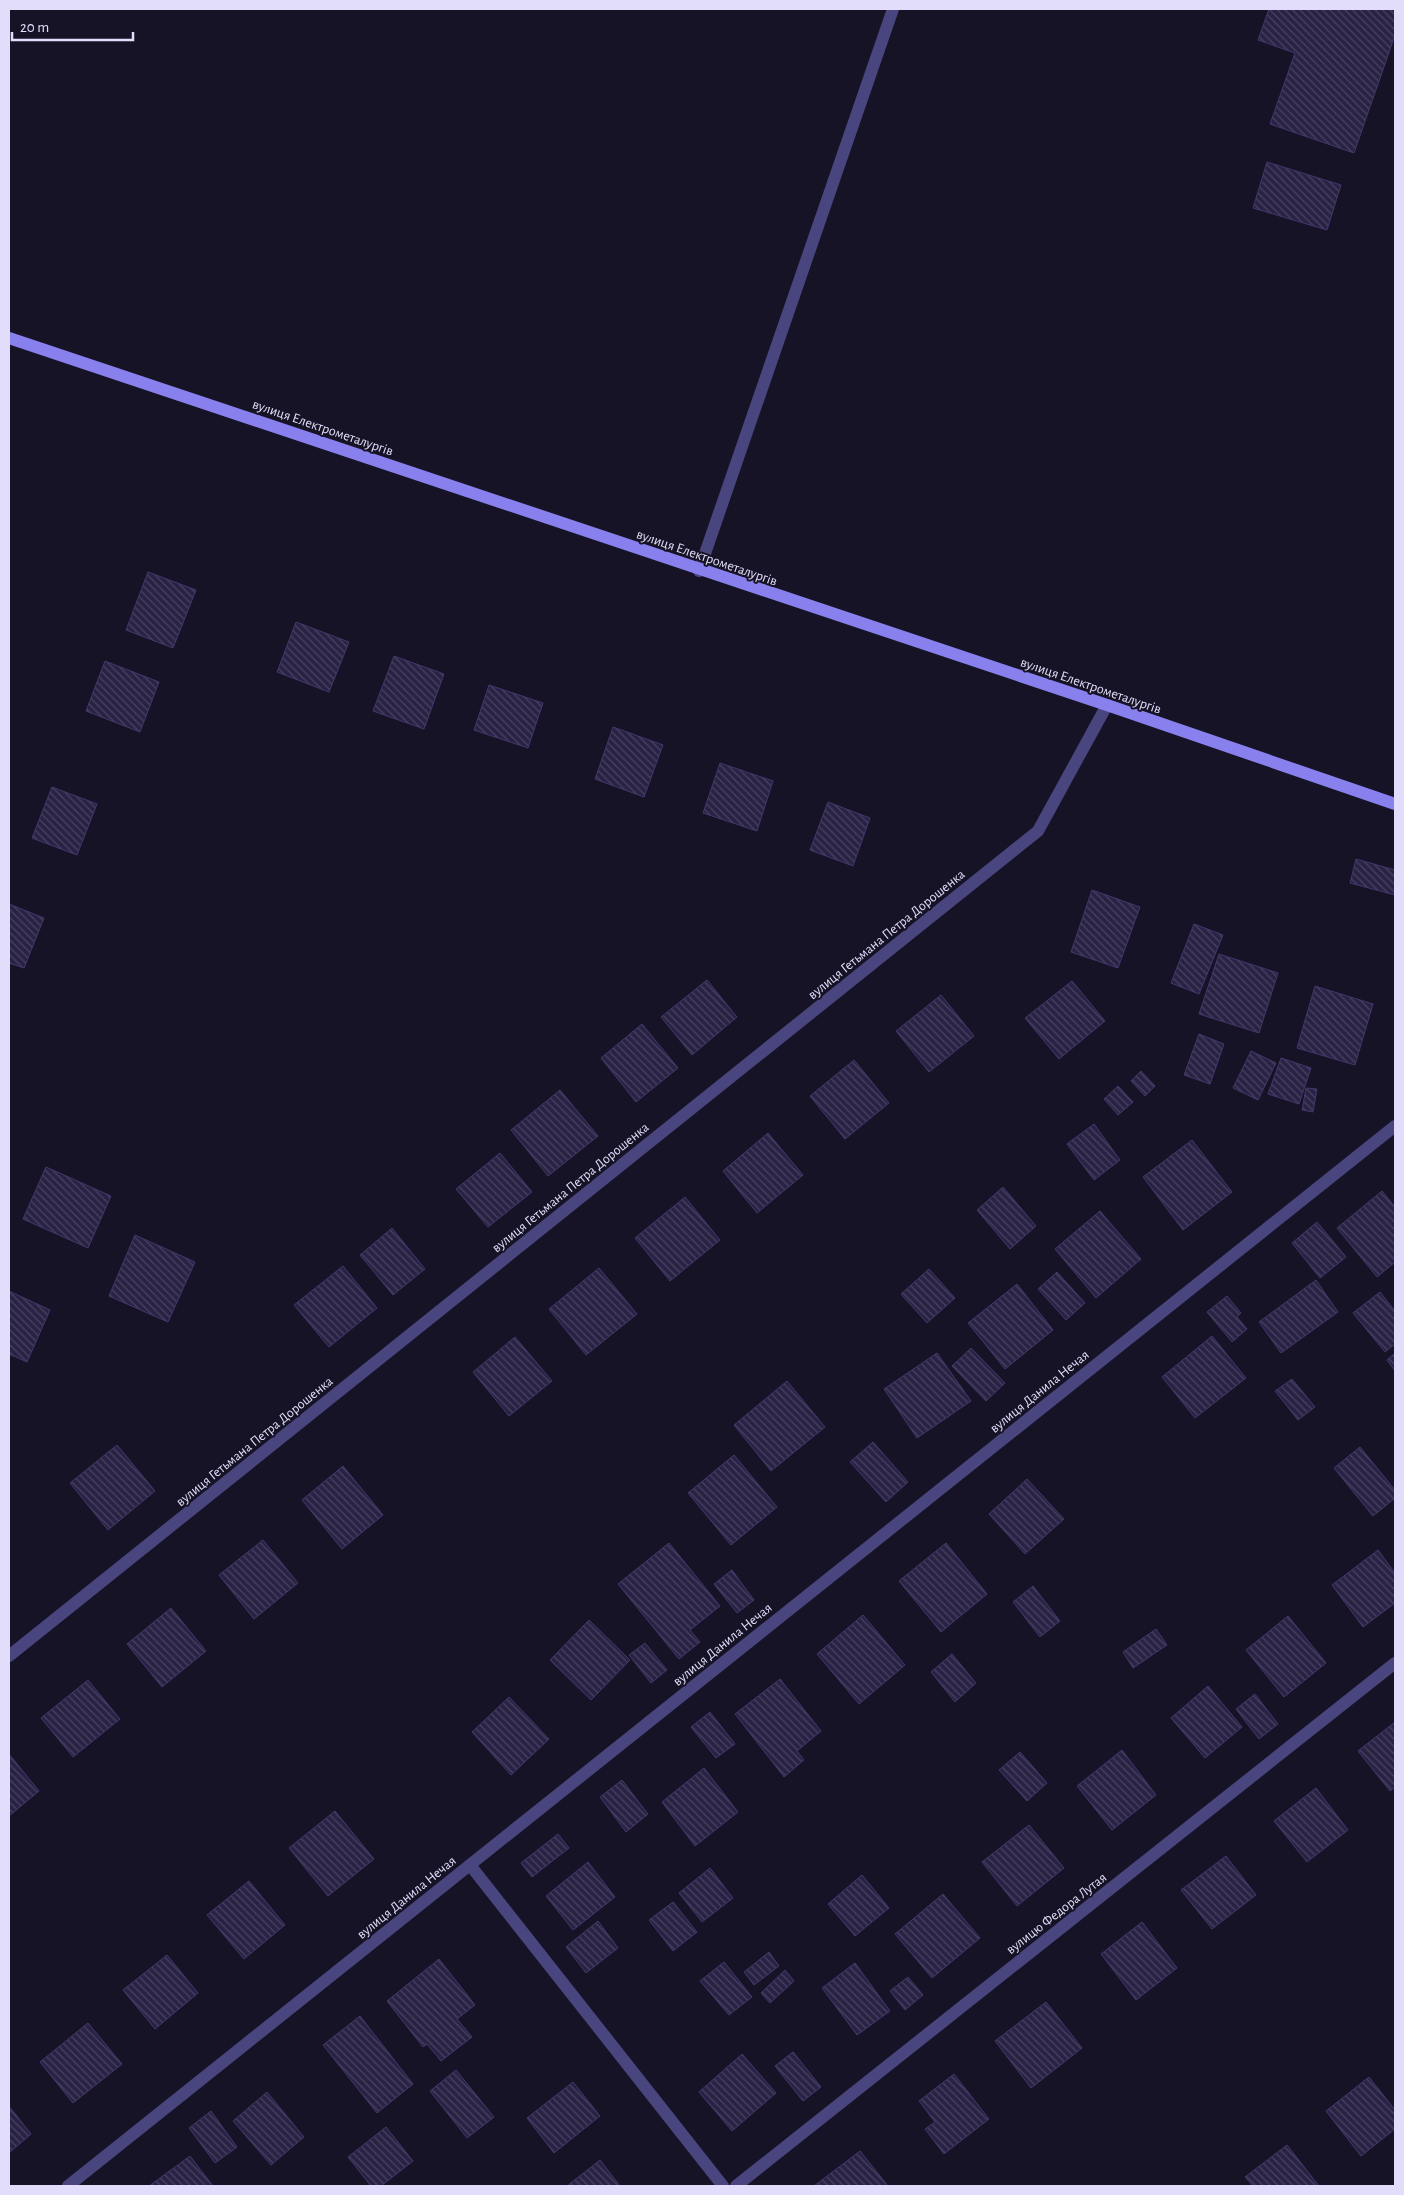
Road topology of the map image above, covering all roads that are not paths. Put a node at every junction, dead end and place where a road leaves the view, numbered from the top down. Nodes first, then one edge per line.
1 (893, 9) edge
2 (9, 338) edge
3 (699, 571) junction
4 (1107, 705) junction
5 (1395, 804) edge
6 (1395, 1126) edge
7 (9, 1656) edge
8 (1395, 1663) edge
9 (470, 1865) junction
10 (68, 2186) edge
11 (723, 2186) edge
12 (736, 2186) edge

1 - 3 street
2 - 3 main road, вулиця Електрометалургів
3 - 4 main road, вулиця Електрометалургів
4 - 5 main road, вулиця Електрометалургів
4 - 7 street, вулиця Гетьмана Петра Дорошенка
6 - 9 street, вулиця Данила Нечая
8 - 12 street, вулицю Федора Лутая
9 - 10 street, вулиця Данила Нечая
9 - 11 street

